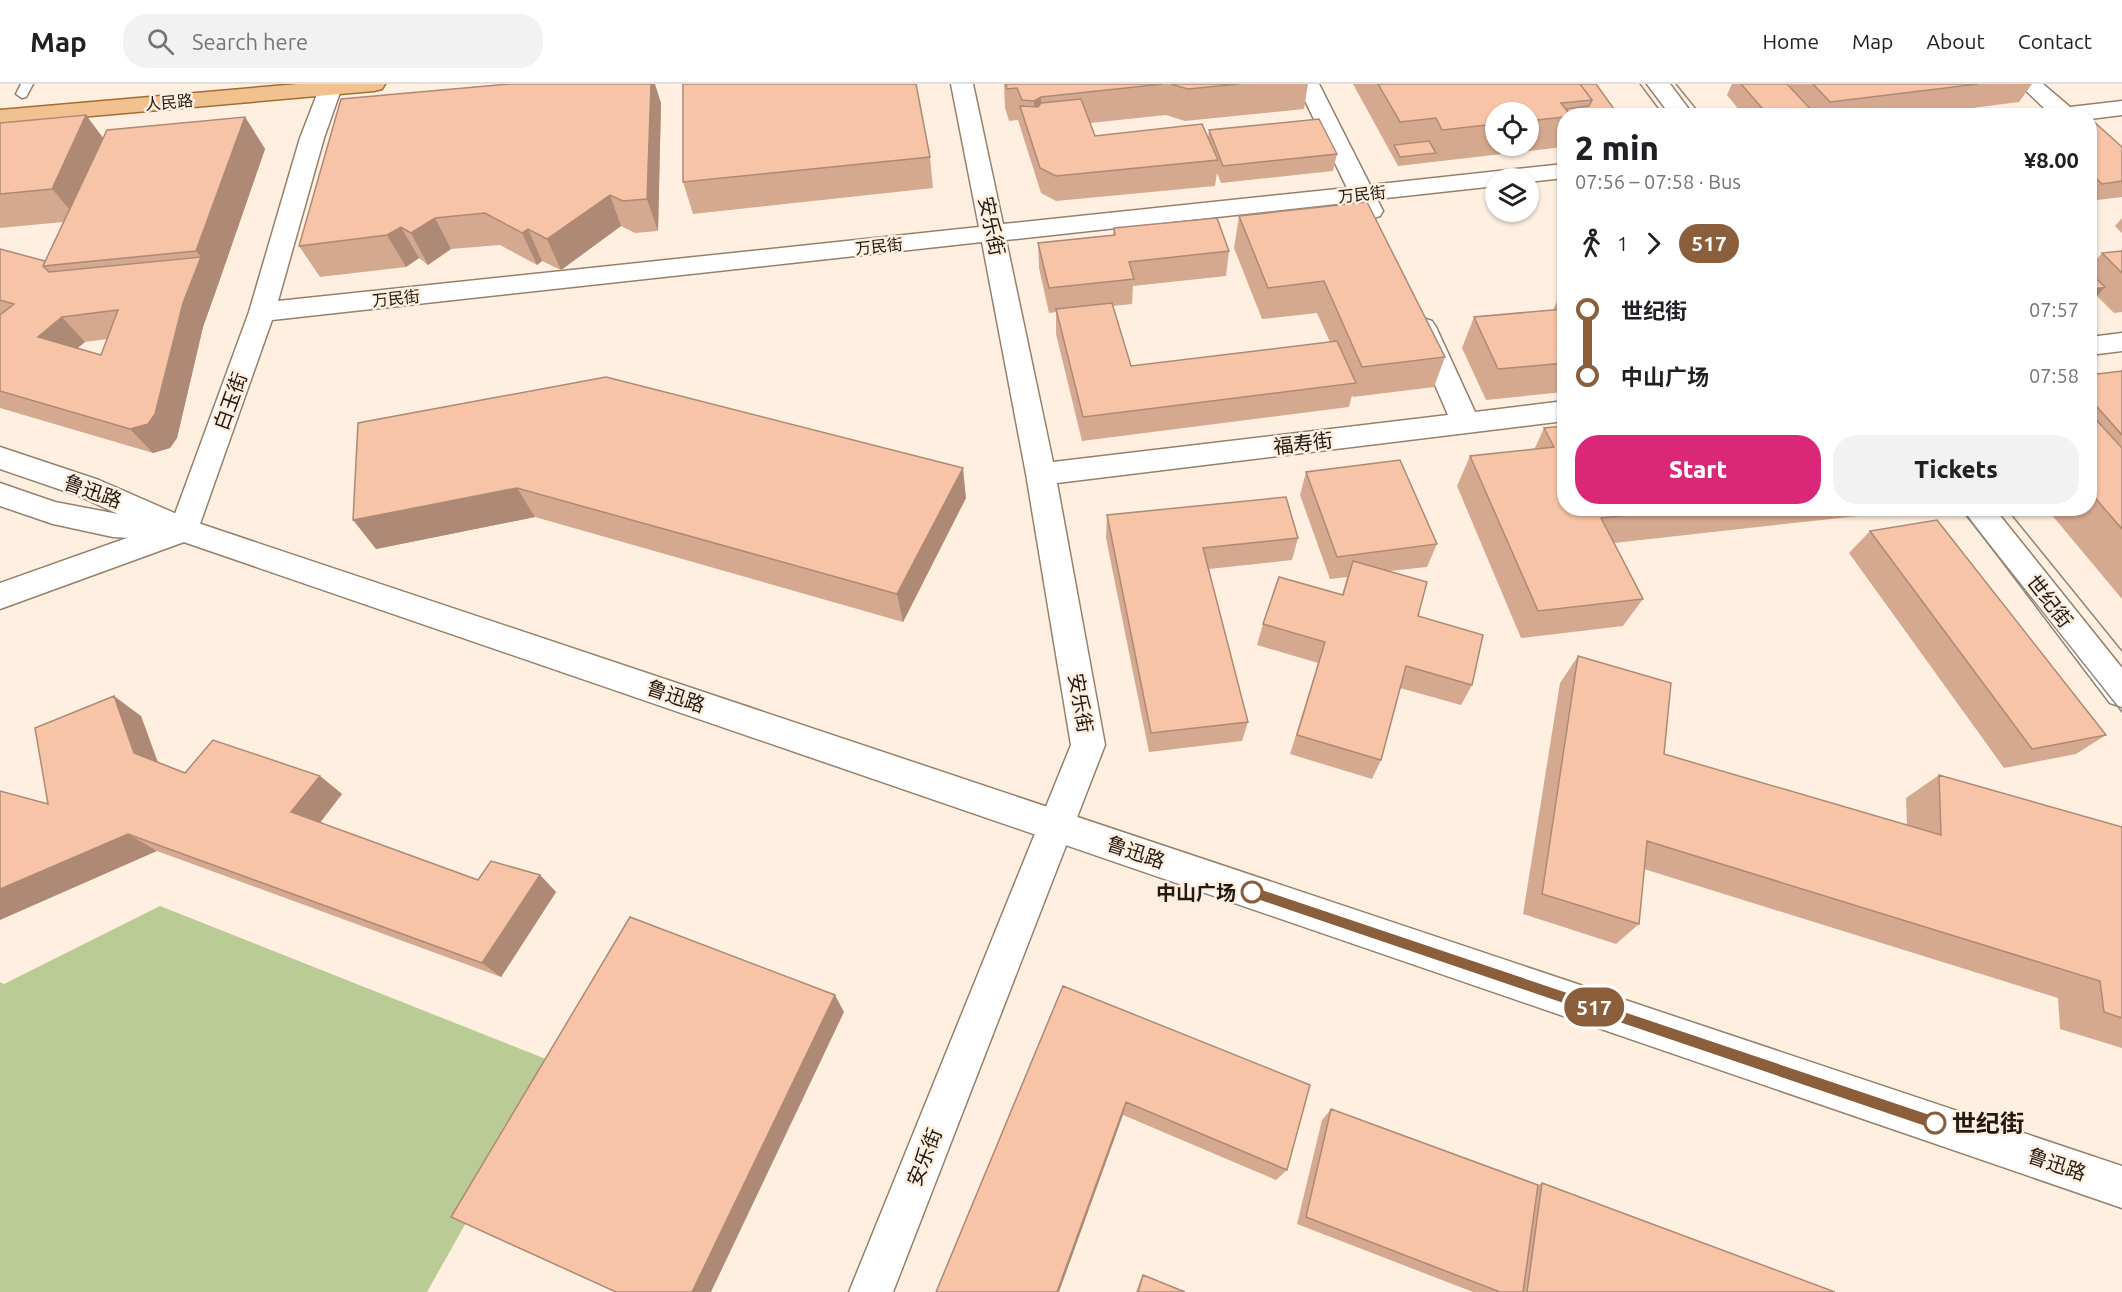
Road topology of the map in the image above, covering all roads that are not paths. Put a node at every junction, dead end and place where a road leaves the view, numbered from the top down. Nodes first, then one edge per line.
1 (374, 84) edge
2 (962, 84) edge
3 (1308, 84) edge
4 (1658, 84) edge
5 (2030, 84) edge
6 (331, 86) edge
7 (88, 88) dead end
8 (16, 91) edge
9 (1677, 108) edge
10 (2054, 108) edge
11 (2122, 108) edge
12 (2097, 111) edge
13 (0, 117) edge
14 (1557, 172) edge
15 (1539, 174) edge
16 (1485, 180) edge
17 (1364, 194) junction
18 (993, 234) junction
19 (1383, 238) edge
20 (1412, 303) edge
21 (262, 312) junction
22 (2122, 342) edge
23 (2097, 345) edge
24 (1557, 412) edge
25 (1466, 423) junction
26 (0, 459) edge
27 (1041, 474) junction
28 (0, 494) edge
29 (1983, 516) edge
30 (184, 530) junction
31 (0, 596) edge
32 (2122, 693) edge
33 (1056, 825) junction
34 (2111, 1179) edge
35 (871, 1292) edge

1 - 6 main road, 人民路
2 - 18 street, 安乐街
3 - 17 street
4 - 9 street
5 - 10 street
6 - 13 main road, 人民路
6 - 21 street, 白玉街
7 - 8 main road
11 - 12 street
14 - 15 street
16 - 17 street, 万民街
17 - 18 street, 万民街
17 - 19 street
18 - 21 street, 万民街
18 - 27 street, 安乐街
20 - 25 street
21 - 30 street, 白玉街
22 - 23 street
24 - 25 street, 福寿街
25 - 27 street, 福寿街
26 - 30 street, 鲁迅路
27 - 33 street, 安乐街
28 - 30 street, 鲁迅路
29 - 32 street, 世纪街
30 - 31 street
30 - 33 street, 鲁迅路
33 - 34 street, 鲁迅路
33 - 35 street, 安乐街

